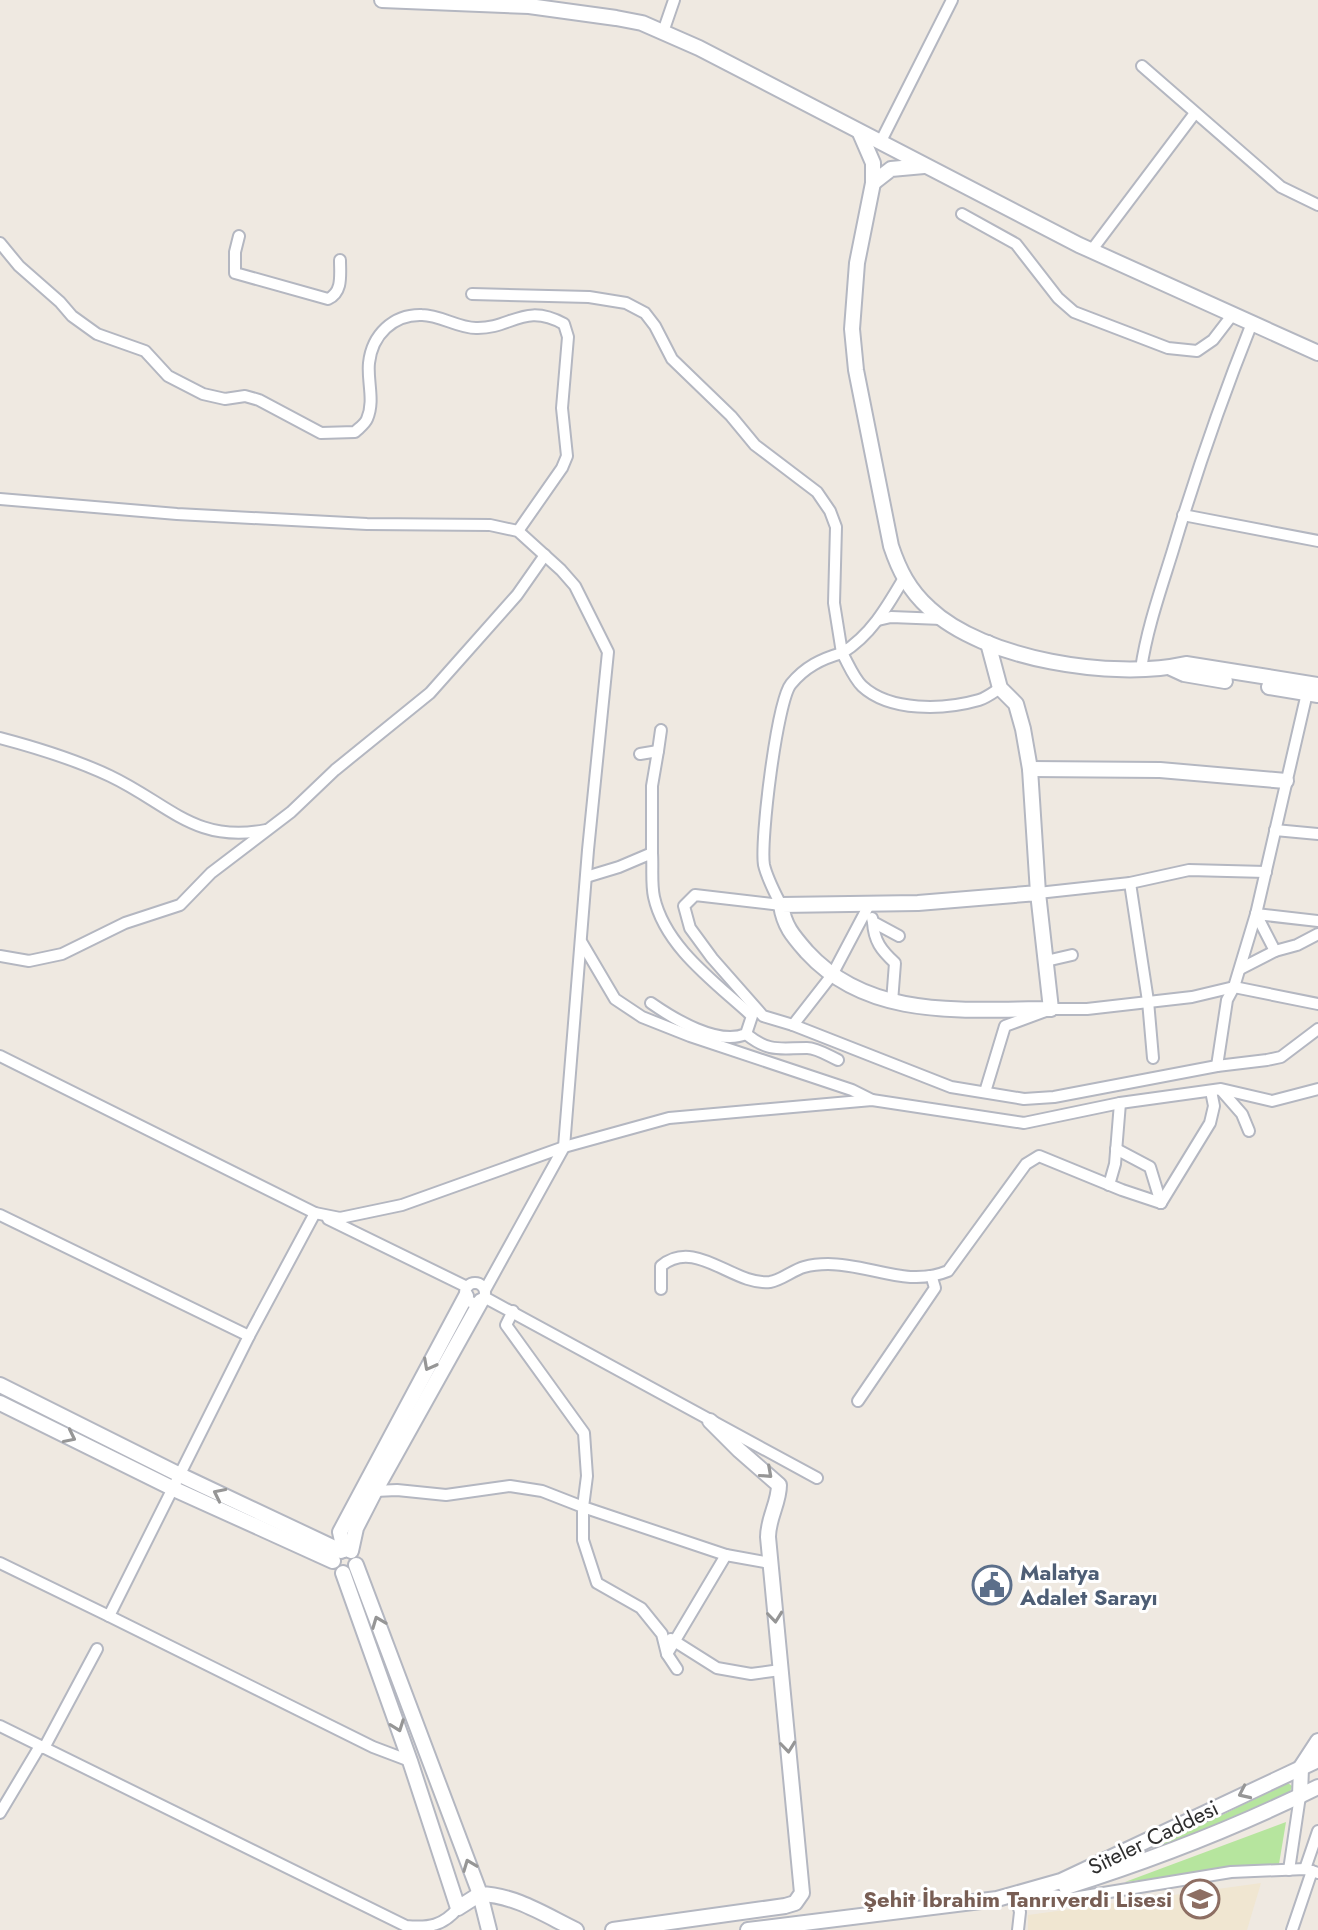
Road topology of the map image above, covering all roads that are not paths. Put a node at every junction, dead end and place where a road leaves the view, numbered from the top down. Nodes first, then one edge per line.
1 (382, 0) edge
2 (674, 0) edge
3 (952, 0) edge
4 (663, 32) junction
5 (1142, 66) dead end
6 (1195, 113) junction
7 (860, 133) junction
8 (880, 143) junction
9 (925, 166) junction
10 (873, 183) junction
11 (1318, 205) edge
12 (962, 214) dead end
13 (239, 236) dead end
14 (0, 243) edge
15 (1091, 251) junction
16 (340, 260) dead end
17 (472, 294) dead end
18 (1233, 314) junction
19 (1252, 323) junction
20 (1318, 353) edge
21 (0, 499) edge
22 (1183, 515) junction
23 (518, 531) junction
24 (1318, 541) edge
25 (545, 555) junction
26 (904, 578) junction
27 (942, 619) junction
28 (878, 620) junction
29 (988, 643) junction
30 (842, 653) junction
31 (1141, 669) junction
32 (1000, 688) junction
33 (1314, 691) edge
34 (661, 730) dead end
35 (0, 738) edge
36 (658, 751) junction
37 (640, 754) dead end
38 (1030, 769) junction
39 (1286, 781) junction
40 (268, 829) junction
41 (1275, 830) junction
42 (1318, 834) edge
43 (652, 853) junction
44 (1266, 872) junction
45 (586, 877) junction
46 (1130, 883) junction
47 (1038, 893) junction
48 (781, 905) junction
49 (869, 905) junction
50 (1256, 914) junction
51 (1318, 921) edge
52 (873, 922) junction
53 (1318, 934) edge
54 (899, 936) dead end
55 (582, 943) junction
56 (1275, 951) junction
57 (1072, 955) dead end
58 (0, 956) edge
59 (1046, 961) junction
60 (1240, 969) junction
61 (832, 975) junction
62 (1234, 987) junction
63 (1148, 1001) junction
64 (892, 1002) junction
65 (651, 1003) dead end
66 (1318, 1004) edge
67 (1051, 1009) junction
68 (793, 1025) junction
69 (1318, 1029) edge
70 (746, 1034) junction
71 (0, 1056) edge
72 (1153, 1058) dead end
73 (838, 1060) dead end
74 (1217, 1066) junction
75 (1318, 1089) edge
76 (1216, 1090) junction
77 (985, 1092) junction
78 (872, 1100) junction
79 (1120, 1103) junction
80 (1249, 1131) dead end
81 (564, 1147) junction
82 (1116, 1149) junction
83 (1109, 1185) junction
84 (1161, 1203) junction
85 (315, 1213) junction
86 (0, 1215) edge
87 (932, 1278) junction
88 (661, 1289) dead end
89 (466, 1291) junction
90 (484, 1296) junction
91 (513, 1311) junction
92 (249, 1336) junction
93 (0, 1385) edge
94 (858, 1401) dead end
95 (0, 1403) edge
96 (710, 1421) junction
97 (817, 1478) dead end
98 (177, 1482) junction
99 (375, 1491) junction
100 (583, 1507) junction
101 (726, 1555) junction
102 (345, 1556) junction
103 (0, 1563) edge
104 (770, 1563) junction
105 (109, 1616) junction
106 (662, 1634) junction
107 (674, 1641) junction
108 (97, 1649) dead end
109 (667, 1654) junction
110 (677, 1669) dead end
111 (780, 1670) junction
112 (0, 1726) edge
113 (1318, 1741) edge
114 (42, 1747) junction
115 (410, 1761) junction
116 (1312, 1763) edge
117 (1317, 1788) edge
118 (1300, 1796) junction
119 (0, 1813) edge
120 (1318, 1831) edge
121 (1289, 1870) junction
122 (1312, 1871) edge
123 (480, 1894) junction
124 (1044, 1894) junction
125 (1017, 1901) junction
126 (458, 1908) junction
127 (823, 1927) edge
128 (403, 1928) edge
129 (489, 1930) edge
130 (576, 1930) edge
131 (613, 1930) edge
132 (748, 1930) edge
133 (1018, 1930) edge
134 (1292, 1930) edge

1 - 4 street
2 - 4 street
3 - 8 street
4 - 7 street
5 - 6 street
6 - 11 street
6 - 15 street
7 - 8 street
7 - 10 street
8 - 9 street
9 - 10 street
9 - 15 street
10 - 26 street
12 - 18 street
13 - 16 street
14 - 23 street
15 - 18 street
17 - 30 street
18 - 19 street
19 - 20 street
19 - 22 street
21 - 23 street
22 - 24 street
22 - 31 street
23 - 25 street
25 - 40 street
25 - 45 street
26 - 27 street
26 - 28 street
27 - 28 street
27 - 29 street
28 - 30 street
29 - 31 street
29 - 32 street
30 - 32 street
30 - 48 street
31 - 33 street
32 - 38 street
33 - 39 street
34 - 36 street
35 - 40 street
36 - 37 street
36 - 43 street
38 - 39 street
38 - 47 street
39 - 41 street
40 - 58 street
41 - 42 street
41 - 44 street
43 - 45 street
43 - 70 street
44 - 46 street
44 - 50 street
45 - 55 street
46 - 47 street
46 - 63 street
47 - 49 street
47 - 59 street
48 - 49 street
48 - 61 street
48 - 68 street
49 - 52 street
49 - 61 street
50 - 51 street
50 - 56 street
50 - 60 street
52 - 54 street
52 - 64 street
53 - 56 street
55 - 78 street
55 - 81 street
56 - 60 street
57 - 59 street
59 - 67 street
60 - 62 street
61 - 64 street
61 - 68 street
62 - 63 street
62 - 66 street
62 - 74 street
63 - 67 street
63 - 72 street
64 - 67 street
65 - 70 street
67 - 77 street
68 - 77 street
69 - 74 street
70 - 73 street
71 - 85 street
74 - 77 street
75 - 76 street
76 - 79 street
76 - 80 street
76 - 84 street
78 - 79 street
78 - 81 street
79 - 82 street
81 - 85 street
81 - 90 street
82 - 83 street
82 - 84 street
83 - 84 street
83 - 87 street
85 - 89 street
85 - 92 street
86 - 92 street
87 - 88 street
87 - 94 street
89 - 90 street
89 - 90 street
89 -> 102 street
90 - 91 street
90 - 99 street
91 - 96 street
91 - 100 street
92 - 98 street
93 - 98 street
95 -> 98 street
96 - 97 street
96 -> 104 street
98 - 102 street
98 - 105 street
99 - 100 street
99 - 102 street
100 - 101 street
100 - 106 street
101 - 104 street
101 - 107 street
102 -> 115 street
123 -> 102 street
103 - 105 street
104 -> 111 street
105 - 115 street
106 - 107 street
106 - 109 street
107 - 109 street
107 - 111 street
108 - 114 street
109 - 110 street
111 -> 131 street
112 - 114 street
113 - 116 street
114 - 119 street
114 - 128 street
115 - 126 street
116 - 118 street
116 -> 127 street, Siteler Caddesi
117 - 118 street, Siteler Caddesi
118 - 121 street
118 - 124 street, Siteler Caddesi
120 - 122 street
121 - 122 street
121 - 124 street
122 - 134 street
123 - 126 street
123 - 129 street
123 - 130 street
124 - 125 street, Siteler Caddesi
125 - 127 street, Siteler Caddesi
125 - 133 street
126 - 128 street
127 - 132 street, Siteler Caddesi

